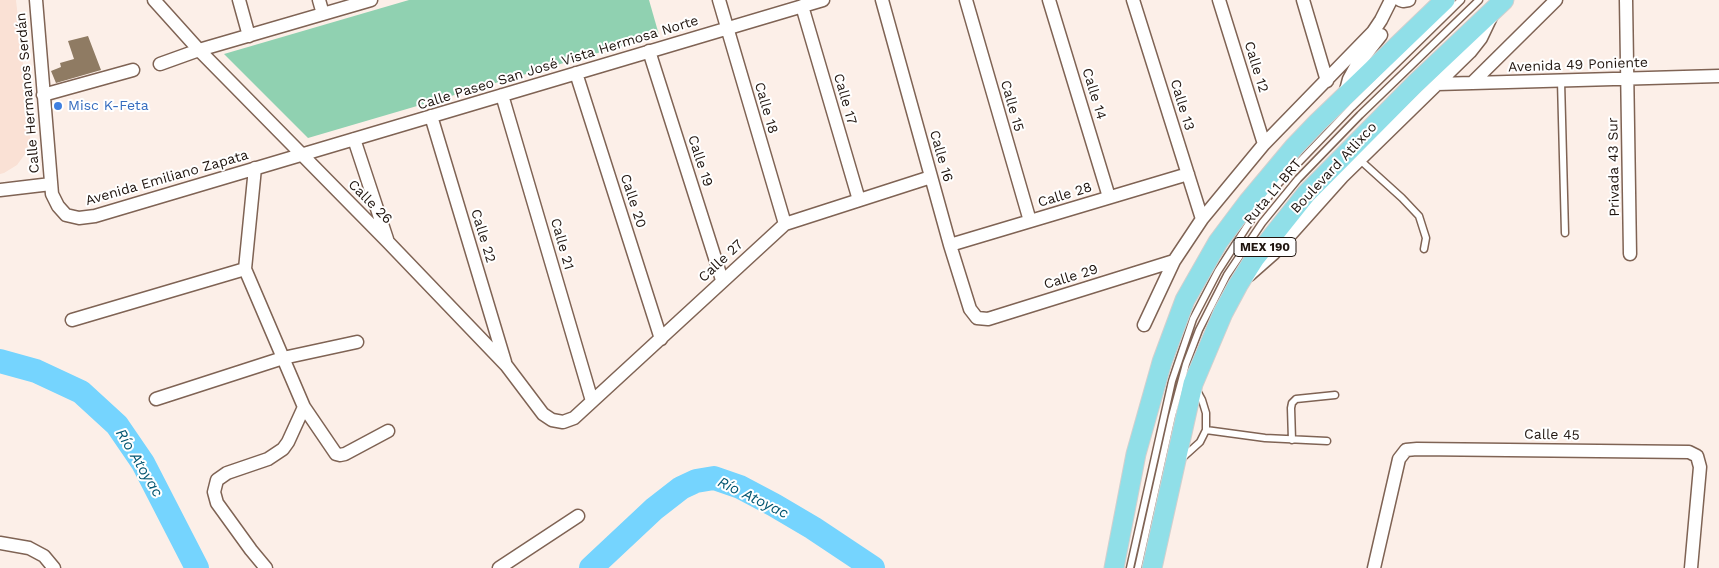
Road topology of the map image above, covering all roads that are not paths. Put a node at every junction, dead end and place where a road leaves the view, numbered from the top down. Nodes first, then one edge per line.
1 (36, 0) edge
2 (239, 0) edge
3 (318, 0) edge
4 (371, 0) edge
5 (719, 0) edge
6 (822, 0) edge
7 (882, 0) edge
8 (966, 0) edge
9 (1049, 0) edge
10 (1134, 0) edge
11 (1219, 0) edge
12 (1303, 0) edge
13 (1391, 0) edge
14 (1400, 0) edge
15 (1409, 0) edge
16 (1445, 0) edge
17 (1461, 0) edge
18 (1556, 0) edge
19 (1626, 0) edge
20 (157, 2) edge
21 (1493, 3) edge
22 (802, 6) junction
23 (1434, 7) edge
24 (323, 14) junction
25 (727, 28) junction
26 (249, 36) junction
27 (200, 50) junction
28 (649, 51) junction
29 (160, 64) dead end
30 (132, 70) dead end
31 (576, 73) junction
32 (1719, 76) edge
33 (1627, 79) junction
34 (1327, 81) junction
35 (1561, 81) junction
36 (1472, 83) junction
37 (1437, 84) junction
38 (43, 95) junction
39 (502, 95) junction
40 (1345, 96) junction
41 (432, 116) junction
42 (354, 139) junction
43 (1264, 144) junction
44 (301, 155) junction
45 (1360, 160) junction
46 (255, 168) junction
47 (1188, 174) junction
48 (931, 177) junction
49 (51, 184) junction
50 (0, 190) edge
51 (1109, 197) junction
52 (859, 200) junction
53 (1202, 218) junction
54 (1030, 221) junction
55 (785, 224) junction
56 (1566, 233) dead end
57 (388, 242) junction
58 (950, 245) junction
59 (1424, 249) dead end
60 (1630, 254) dead end
61 (1174, 261) junction
62 (245, 268) junction
63 (722, 280) junction
64 (1238, 285) junction
65 (977, 318) joint
66 (72, 320) dead end
67 (1144, 325) dead end
68 (661, 339) junction
69 (357, 342) dead end
70 (283, 358) junction
71 (506, 365) junction
72 (1193, 384) junction
73 (1335, 395) dead end
74 (156, 399) dead end
75 (592, 401) junction
76 (304, 407) junction
77 (563, 422) joint
78 (1206, 430) junction
79 (388, 432) dead end
80 (1292, 440) junction
81 (1327, 441) dead end
82 (1174, 465) junction
83 (578, 516) dead end
84 (0, 543) edge
85 (54, 568) edge
86 (266, 568) edge
87 (499, 568) edge
88 (1114, 568) edge
89 (1130, 568) edge
90 (1138, 568) edge
91 (1152, 568) edge
92 (1374, 568) edge
93 (1692, 568) edge

1 - 38 street, Calle Hermanos Serdán
2 - 26 street
3 - 24 street
4 - 24 street
5 - 25 street, Calle 18
6 - 22 street, Calle Paseo San José Vista Hermosa Norte
7 - 48 street, Calle 16
8 - 54 street, Calle 15
9 - 51 street, Calle 14
10 - 47 street, Calle 13
11 - 43 street, Calle 12
12 - 34 street
13 - 34 street
13 - 40 street
14 - 15 street
16 - 23 main road, MEX 190
17 - 89 lane, Ruta L1 BRT
18 - 36 street
19 - 33 street, Privada 43 Sur
20 - 27 street, Calle 26
21 - 37 street
21 - 64 main road, Boulevard Atlixco / MEX 190
21 - 90 lane, Ruta L1 BRT
22 - 25 street, Calle Paseo San José Vista Hermosa Norte
22 - 52 street, Calle 17
23 - 40 main road, MEX 190
24 - 26 street
25 - 28 street, Calle Paseo San José Vista Hermosa Norte
25 - 55 street, Calle 18
26 - 27 street
27 - 29 street
27 - 44 street, Calle 26
28 - 31 street, Calle Paseo San José Vista Hermosa Norte
28 - 63 street, Calle 19
30 - 38 street
31 - 39 street, Calle Paseo San José Vista Hermosa Norte
31 - 68 street, Calle 20
32 - 33 street, Avenida 49 Poniente
33 - 35 street, Avenida 49 Poniente
33 - 60 street, Privada 43 Sur
34 - 43 street
35 - 36 street, Avenida 49 Poniente
35 - 56 lane
36 - 37 street, Avenida 49 Poniente
37 - 45 street
38 - 49 street, Calle Hermanos Serdán
39 - 41 street, Calle Paseo San José Vista Hermosa Norte
39 - 75 street, Calle 21
40 - 88 main road, MEX 190
41 - 42 street, Calle Paseo San José Vista Hermosa Norte
41 - 71 street, Calle 22
42 - 44 street, Calle Paseo San José Vista Hermosa Norte
42 - 57 street
43 - 53 street
44 - 46 street, Avenida Emiliano Zapata
44 - 57 street, Calle 26
45 - 59 lane
45 - 64 street
46 - 49 street, Avenida Emiliano Zapata
46 - 62 street
47 - 51 street, Calle 28
47 - 53 street, Calle 13
48 - 52 street, Calle 27
48 - 58 street, Calle 16
49 - 50 street
51 - 54 street, Calle 28
52 - 55 street, Calle 27
53 - 61 street
54 - 58 street, Calle 28
55 - 63 street, Calle 27
57 - 71 street, Calle 26
58 - 65 street, Calle 16
61 - 65 street, Calle 29
61 - 67 street
62 - 66 street
62 - 70 street
63 - 68 street, Calle 27
64 - 72 main road, Boulevard Atlixco / MEX 190
68 - 75 street, Calle 27
69 - 70 street
70 - 74 street
70 - 76 street
71 - 77 street, Calle 26
72 - 78 lane
72 - 82 main road, Boulevard Atlixco / MEX 190
73 - 80 lane
75 - 77 street, Calle 27
76 - 79 street
76 - 86 street
78 - 80 lane
78 - 82 lane
80 - 81 lane
82 - 91 main road, Boulevard Atlixco / MEX 190
83 - 87 street
84 - 85 street
92 - 93 street, Calle 45

